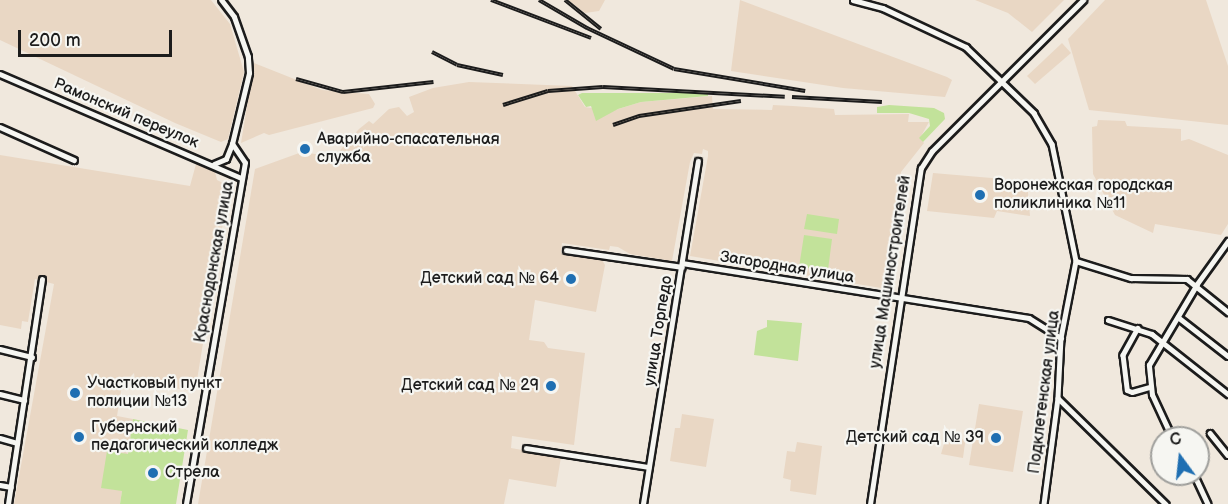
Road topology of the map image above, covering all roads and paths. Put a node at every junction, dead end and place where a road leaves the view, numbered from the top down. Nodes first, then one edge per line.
1 (221, 0) edge
2 (853, 0) edge
3 (1083, 0) edge
4 (0, 74) edge
5 (1003, 80) junction
6 (0, 127) edge
7 (232, 144) junction
8 (74, 160) dead end
9 (698, 161) dead end
10 (213, 164) junction
11 (242, 178) junction
12 (1228, 241) edge
13 (566, 250) dead end
14 (1076, 261) junction
15 (682, 265) junction
16 (42, 280) dead end
17 (1197, 284) junction
18 (900, 298) junction
19 (1228, 312) edge
20 (1178, 317) junction
21 (1108, 320) dead end
22 (1138, 328) junction
23 (1061, 338) junction
24 (1162, 341) junction
25 (0, 349) edge
26 (1228, 356) edge
27 (32, 357) junction
28 (1150, 387) junction
29 (0, 394) edge
30 (1228, 394) edge
31 (1058, 398) junction
32 (24, 400) junction
33 (1167, 426) edge
34 (1210, 433) dead end
35 (0, 438) edge
36 (17, 442) junction
37 (526, 448) dead end
38 (1228, 455) edge
39 (649, 467) junction
40 (0, 484) edge
41 (1200, 486) edge
42 (11, 488) junction
43 (8, 504) edge
44 (186, 504) edge
45 (643, 504) edge
46 (870, 504) edge
47 (1044, 504) edge
48 (1166, 504) edge
49 (1208, 504) edge

1 - 7 street
2 - 5 street, Подклетенская улица
3 - 5 street, улица Машиностроителей
4 - 10 street, Рамонский переулок
5 - 14 street, Подклетенская улица
5 - 18 street, улица Машиностроителей
6 - 8 street
7 - 10 street
7 - 11 street, Краснодонская улица
9 - 15 street, улица Торпедо
10 - 11 street, Рамонский переулок
11 - 44 street, Краснодонская улица
12 - 17 street
13 - 15 street, Загородная улица
14 - 17 street
14 - 23 street, Подклетенская улица
15 - 18 street, Загородная улица
15 - 39 street, улица Торпедо
16 - 27 street
17 - 19 street
17 - 20 street
18 - 23 street, Загородная улица
18 - 46 street, улица Машиностроителей
20 - 24 street
20 - 26 street
21 - 22 street
22 - 24 street
22 - 28 street
23 - 31 street, Подклетенская улица
24 - 28 street
24 - 30 street
25 - 27 street
27 - 32 street
28 - 33 street
29 - 32 street
31 - 47 street, Подклетенская улица
31 - 48 street
32 - 36 street
34 - 38 street
35 - 36 street
36 - 42 street
37 - 39 street
39 - 45 street, улица Торпедо
40 - 42 street
41 - 49 street
42 - 43 street

